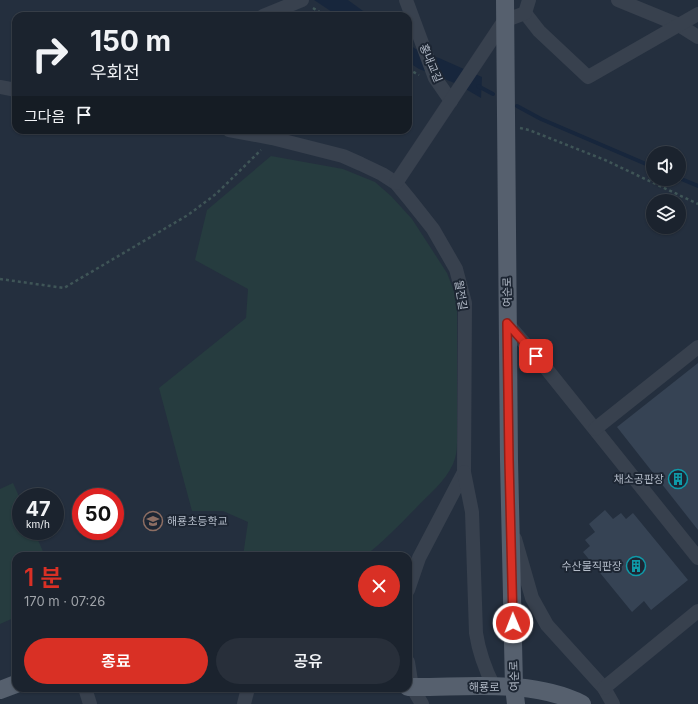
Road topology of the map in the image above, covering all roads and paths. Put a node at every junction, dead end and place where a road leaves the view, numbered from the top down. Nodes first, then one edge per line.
1 (302, 0) edge
2 (406, 0) edge
3 (505, 0) edge
4 (618, 0) edge
5 (527, 6) edge
6 (273, 12) edge
7 (410, 12) edge
8 (698, 14) edge
9 (412, 16) edge
10 (504, 21) junction
11 (679, 25) junction
12 (698, 37) edge
13 (0, 88) edge
14 (12, 90) edge
15 (454, 96) junction
16 (505, 125) junction
17 (250, 134) edge
18 (272, 138) junction
19 (396, 183) junction
20 (698, 204) edge
21 (0, 279) edge
22 (507, 323) junction
23 (698, 347) edge
24 (595, 429) junction
25 (464, 472) junction
26 (511, 524) junction
27 (698, 558) edge
28 (412, 578) edge
29 (698, 611) edge
30 (12, 686) edge
31 (412, 687) edge
32 (494, 687) junction
33 (604, 688) junction
34 (0, 690) edge
35 (412, 690) edge
36 (86, 692) edge
37 (247, 692) edge
38 (515, 696) edge
39 (90, 704) edge
40 (244, 704) edge
41 (422, 704) edge
42 (582, 704) edge
43 (613, 704) edge

1 - 6 street
2 - 7 street, 홍내교길
3 - 10 main road, 여순로
4 - 11 street
5 - 10 street
5 - 11 street
8 - 11 street
9 - 15 street, 홍내교길
10 - 15 street
10 - 16 main road, 여순로
11 - 12 street
13 - 14 street
15 - 19 street
16 - 20 path
16 - 22 main road, 여순로
17 - 18 street, 월전길
18 - 19 street, 월전길
18 - 21 path
19 - 25 street, 월전길
22 - 24 street
22 - 26 main road, 여순로
23 - 24 street
24 - 27 street
25 - 28 street, 월전길
25 - 32 street
26 - 33 street
26 - 38 main road, 여순로
29 - 33 street
30 - 34 main road
31 - 32 main road, 해룡로
32 - 38 main road, 해룡로
33 - 43 street
35 - 41 street
36 - 39 street
37 - 40 street
38 - 42 main road, 해룡로

